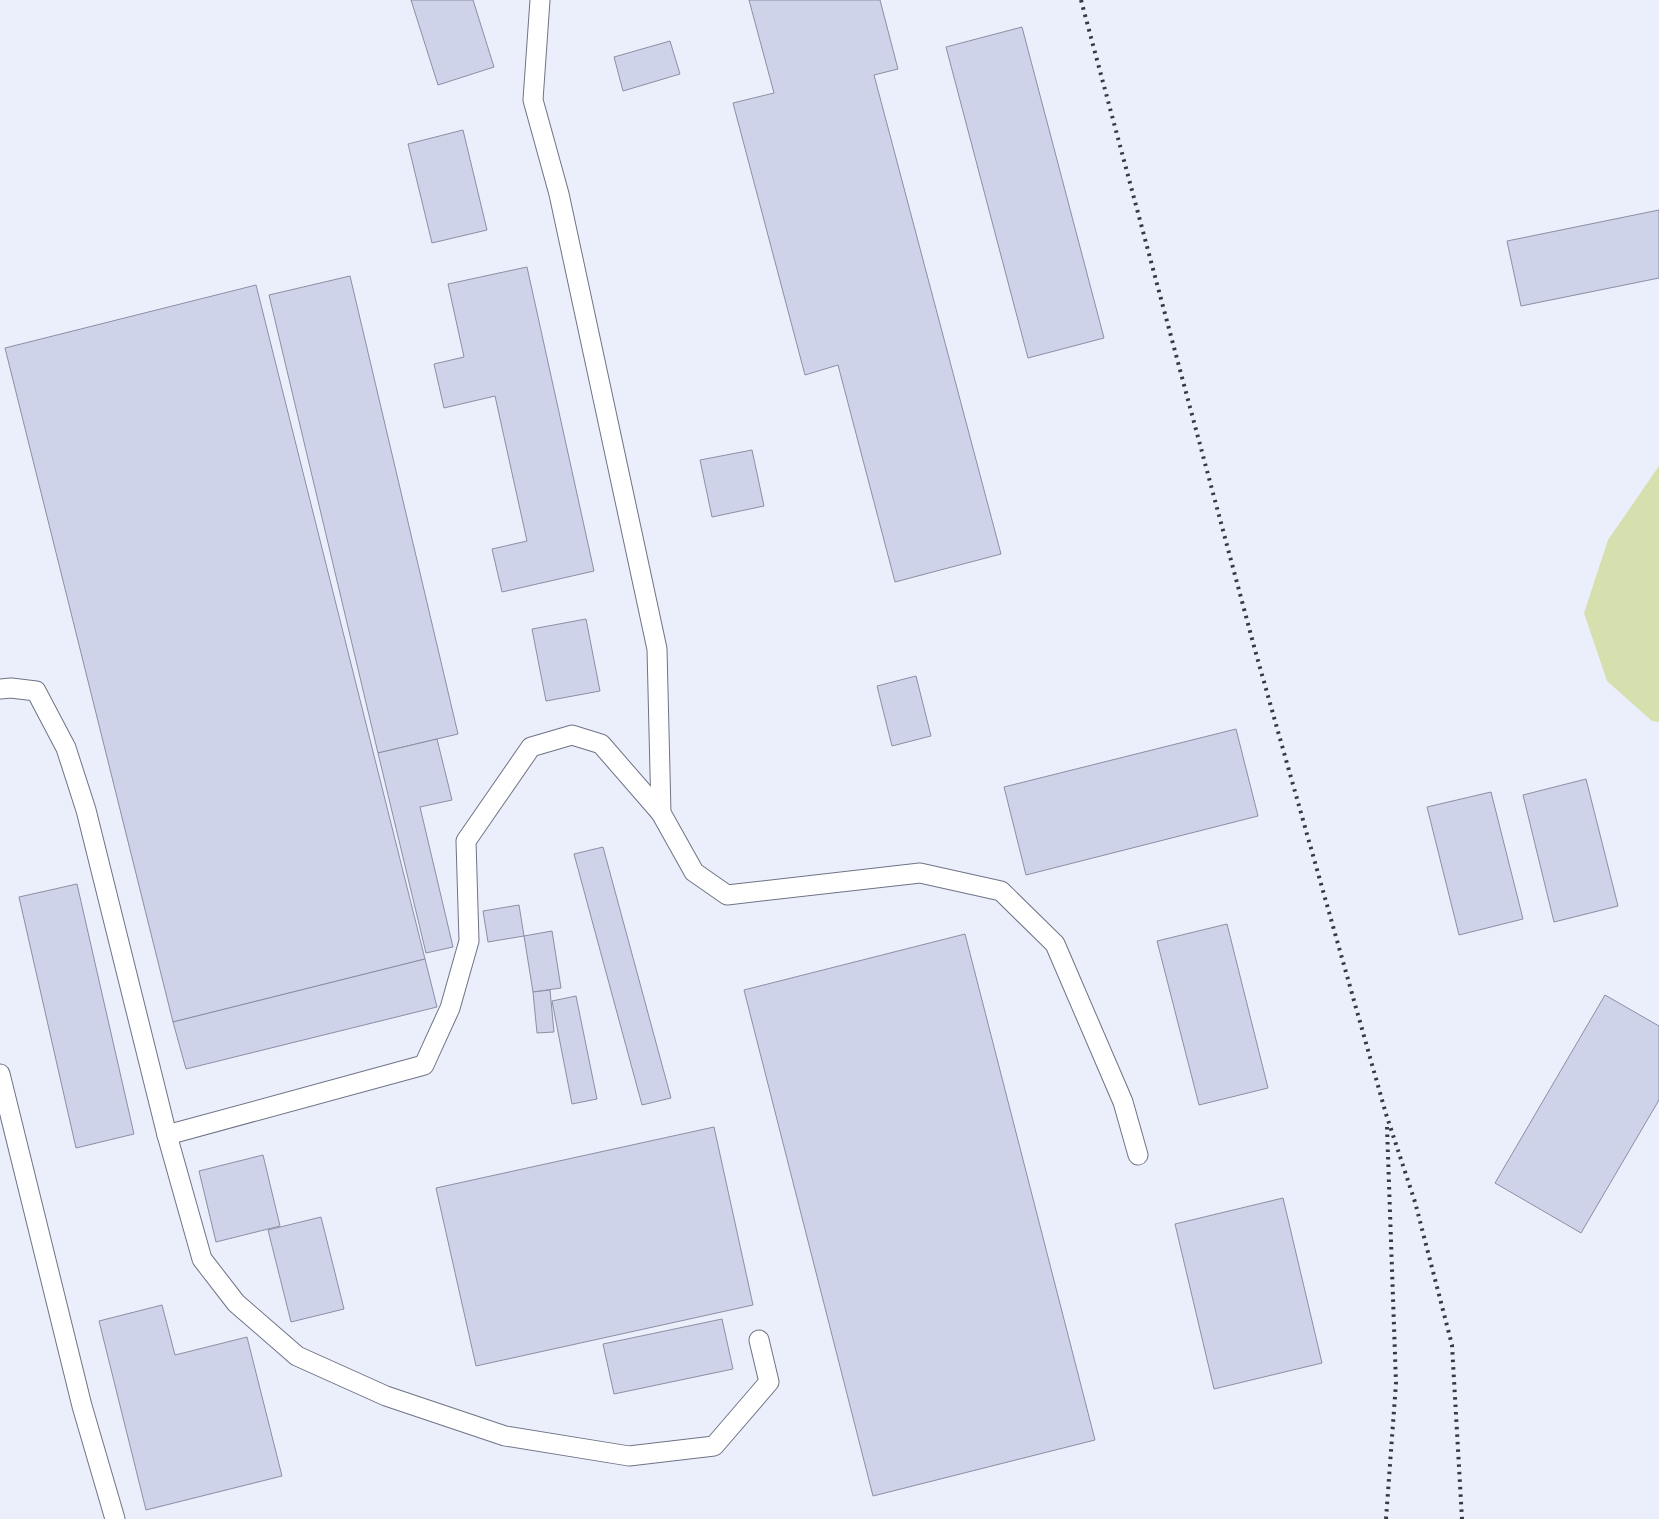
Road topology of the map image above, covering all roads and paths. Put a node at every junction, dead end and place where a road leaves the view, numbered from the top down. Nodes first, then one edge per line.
1 (540, 0) edge
2 (0, 689) edge
3 (661, 813) junction
4 (0, 1074) edge
5 (167, 1134) junction
6 (1138, 1155) dead end
7 (760, 1340) dead end
8 (115, 1519) edge

1 - 3 lane
2 - 5 lane
3 - 5 lane
3 - 6 lane
4 - 8 lane
5 - 7 lane

